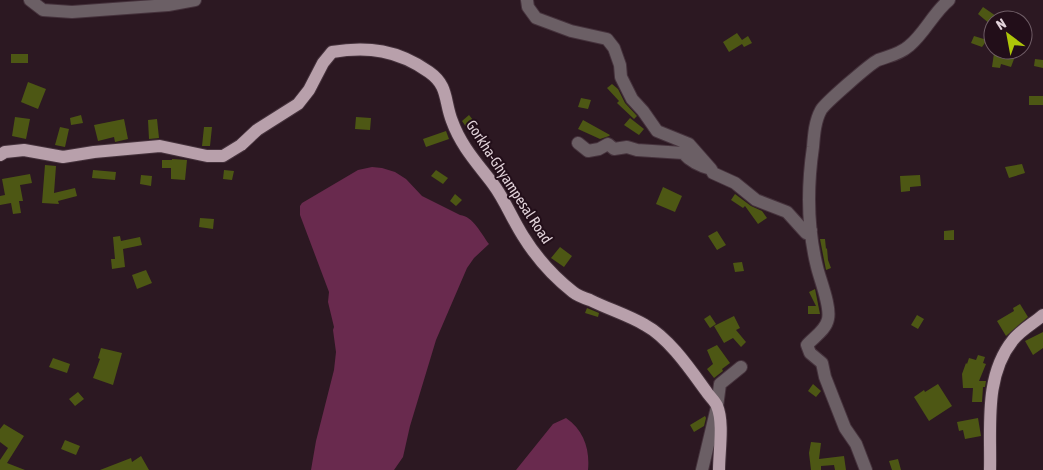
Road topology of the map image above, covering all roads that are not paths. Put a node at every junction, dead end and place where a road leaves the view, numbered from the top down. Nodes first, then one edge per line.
1 (30, 0) edge
2 (195, 0) edge
3 (527, 0) edge
4 (949, 0) edge
5 (578, 143) dead end
6 (0, 155) edge
7 (711, 169) junction
8 (811, 230) junction
9 (1043, 315) edge
10 (741, 367) dead end
11 (717, 407) junction
12 (702, 470) edge
13 (719, 470) edge
14 (866, 470) edge
15 (990, 470) edge

1 - 2 street
3 - 7 street
4 - 8 street
5 - 7 street
6 - 11 main road, Gorkha-Ghyampesal Road
7 - 8 street
8 - 14 street
9 - 15 main road
10 - 11 street
11 - 12 street
11 - 13 main road, Gorkha-Ghyampesal Road

